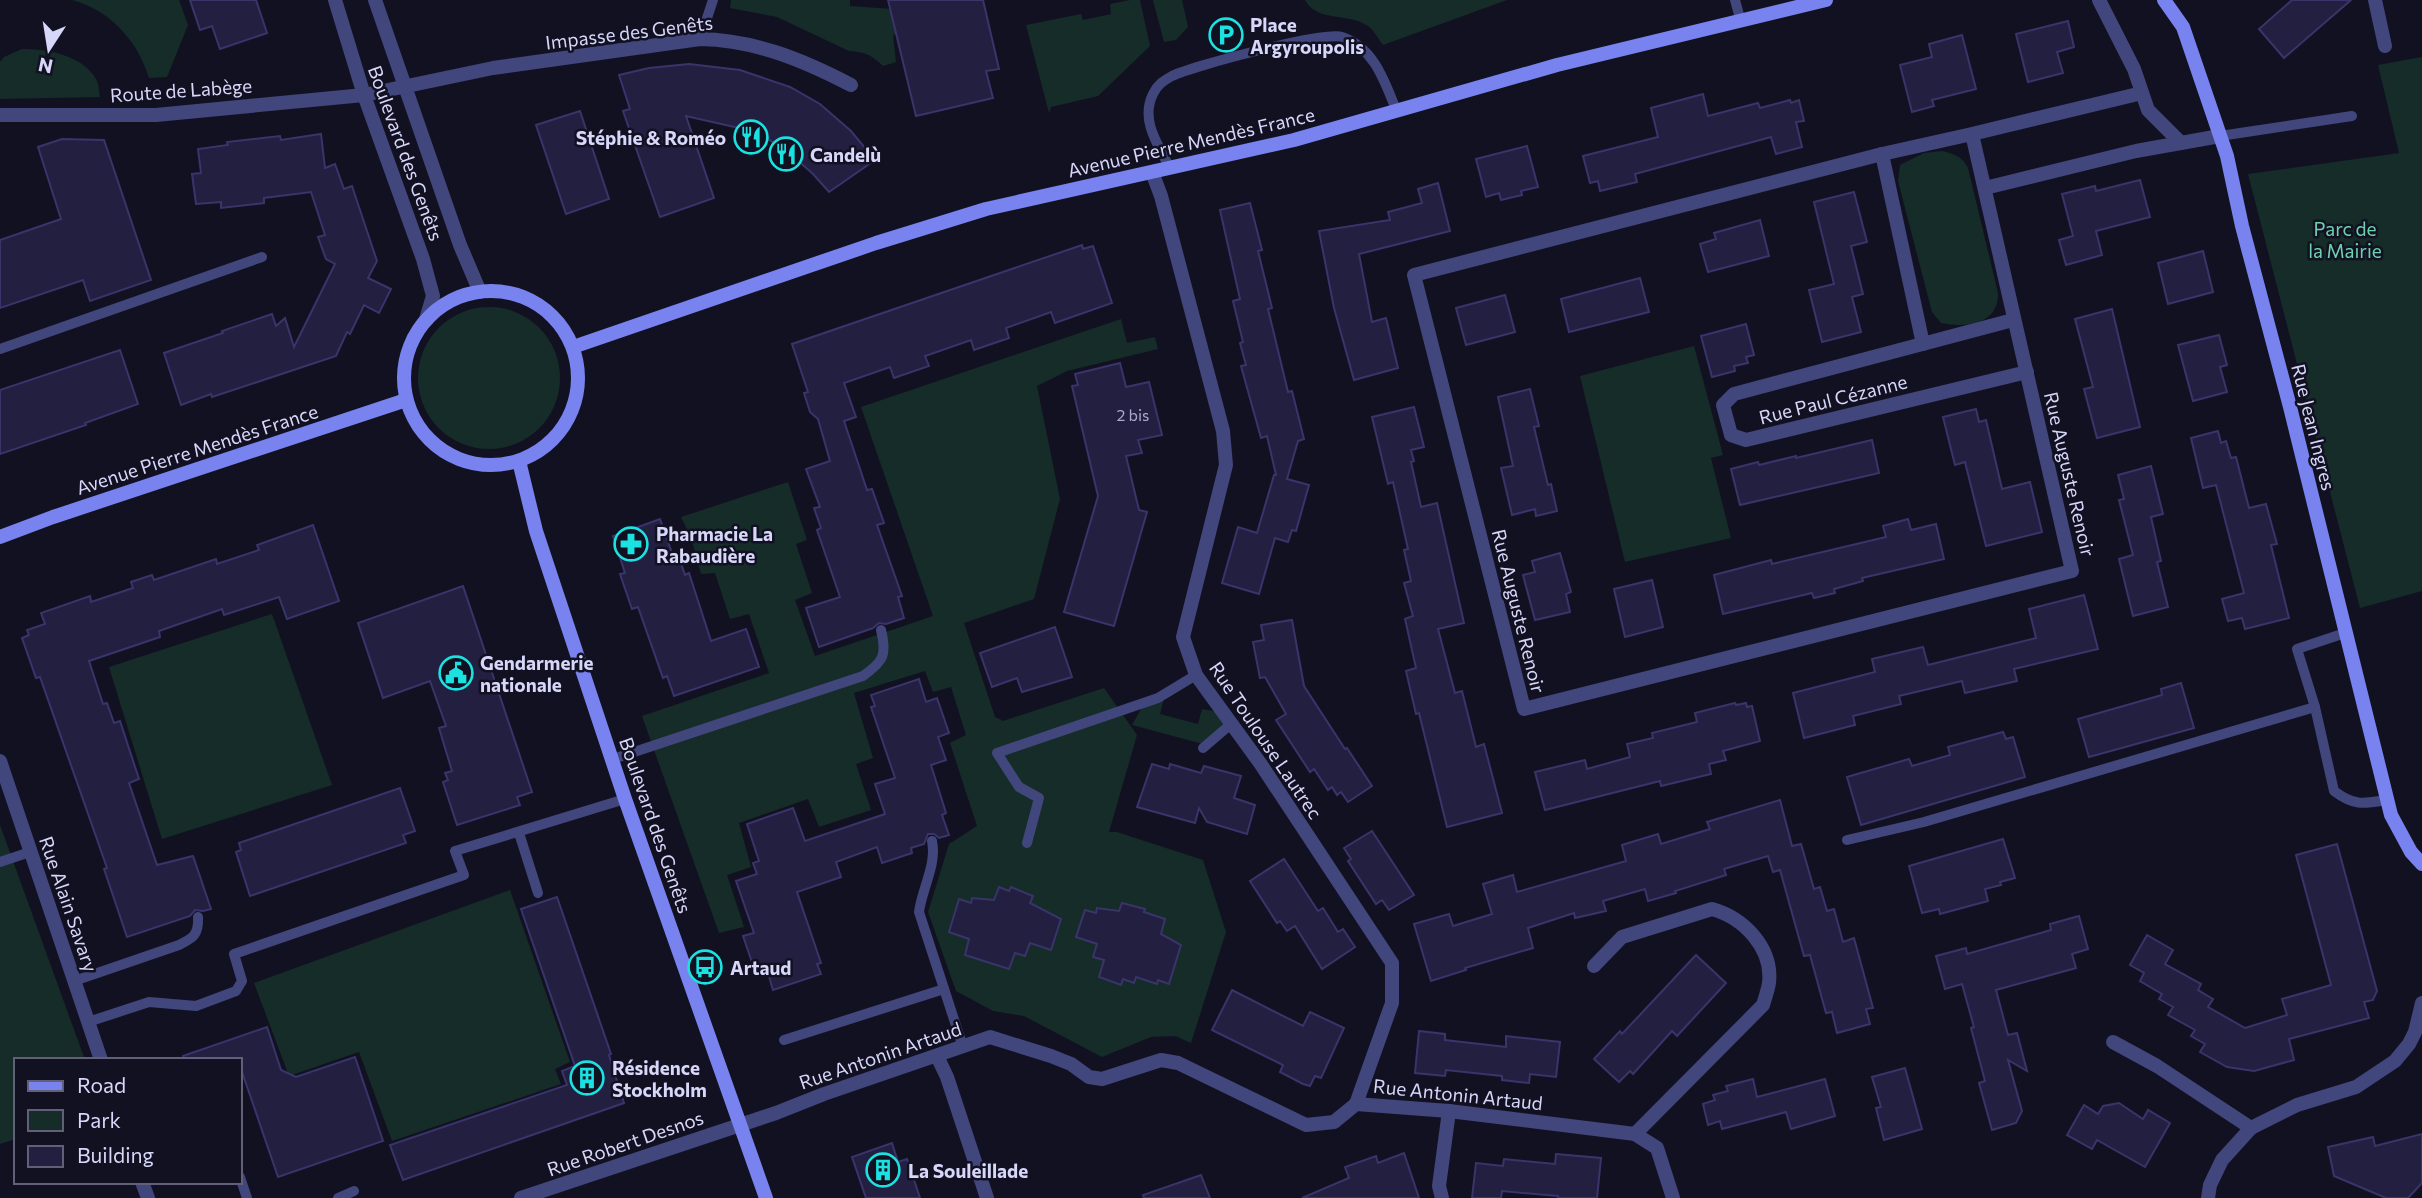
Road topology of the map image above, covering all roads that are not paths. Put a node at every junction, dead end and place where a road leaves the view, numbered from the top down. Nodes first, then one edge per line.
1 (335, 0) edge
2 (375, 0) edge
3 (713, 0) edge
4 (1735, 0) edge
5 (1826, 0) edge
6 (2099, 0) edge
7 (2164, 0) edge
8 (2375, 0) edge
9 (1741, 22) junction
10 (700, 40) junction
11 (2385, 46) dead end
12 (404, 85) junction
13 (851, 85) dead end
14 (2142, 93) junction
15 (364, 95) junction
16 (1397, 111) junction
17 (0, 115) edge
18 (2352, 116) dead end
19 (1972, 135) junction
20 (2220, 136) junction
21 (2181, 142) junction
22 (1882, 154) junction
23 (1170, 168) junction
24 (1152, 172) junction
25 (1985, 188) junction
26 (262, 257) dead end
27 (481, 292) junction
28 (426, 319) junction
29 (2013, 320) junction
30 (1923, 344) junction
31 (573, 348) junction
32 (0, 349) edge
33 (2027, 372) junction
34 (406, 400) junction
35 (519, 461) junction
36 (0, 537) edge
37 (881, 630) dead end
38 (2345, 633) junction
39 (1196, 675) junction
40 (2315, 707) junction
41 (1231, 724) junction
42 (1203, 748) dead end
43 (613, 759) junction
44 (1, 767) edge
45 (625, 799) junction
46 (2386, 800) junction
47 (519, 833) junction
48 (1846, 840) dead end
49 (932, 841) dead end
50 (1027, 843) dead end
51 (30, 852) junction
52 (0, 862) edge
53 (2422, 864) edge
54 (538, 893) dead end
55 (198, 918) dead end
56 (1594, 966) dead end
57 (74, 981) junction
58 (944, 989) junction
59 (2422, 1003) edge
60 (88, 1021) junction
61 (784, 1040) dead end
62 (2113, 1042) dead end
63 (963, 1047) junction
64 (937, 1056) junction
65 (100, 1058) edge
66 (1356, 1104) junction
67 (1449, 1111) junction
68 (741, 1124) junction
69 (2251, 1128) junction
70 (1635, 1134) junction
71 (354, 1191) dead end
72 (338, 1198) edge
73 (521, 1198) edge
74 (766, 1198) edge
75 (987, 1198) edge
76 (1442, 1198) edge
77 (1673, 1198) edge
78 (2208, 1198) edge

1 - 15 street, Boulevard des Genêts
2 - 12 street, Boulevard des Genêts
3 - 10 lane
4 - 9 lane
5 - 9 street, Avenue Pierre Mendès France
6 - 14 street
7 - 20 street, Rue Jean Ingres
8 - 11 street
9 - 16 street, Avenue Pierre Mendès France
10 - 12 street, Impasse des Genêts
10 - 13 street, Impasse des Genêts
12 - 15 street, Impasse des Genêts
12 - 27 street, Boulevard des Genêts
14 - 19 street, Rue Auguste Renoir
14 - 21 street
15 - 17 street, Route de Labège
15 - 28 street, Boulevard des Genêts
16 - 23 street, Avenue Pierre Mendès France
16 - 23 lane
18 - 20 lane
19 - 22 street, Rue Auguste Renoir
19 - 25 street, Rue Auguste Renoir
20 - 21 street
20 - 38 street, Rue Jean Ingres
21 - 25 street
22 - 30 street
22 - 33 street, Rue Auguste Renoir
23 - 24 street, Avenue Pierre Mendès France
24 - 31 street, Avenue Pierre Mendès France
24 - 39 street, Rue Toulouse Lautrec
25 - 29 street, Rue Auguste Renoir
26 - 32 lane
27 - 28 street
27 - 31 street
28 - 34 street
29 - 30 street, Rue Paul Cézanne
29 - 33 street, Rue Auguste Renoir
30 - 33 street, Rue Paul Cézanne
31 - 35 street
34 - 35 street
34 - 36 street, Avenue Pierre Mendès France
35 - 43 street, Boulevard des Genêts
37 - 43 lane
38 - 40 lane
38 - 46 street, Rue Jean Ingres
39 - 41 street, Rue Toulouse Lautrec
39 - 50 lane
40 - 46 lane
40 - 48 lane
41 - 42 lane
41 - 66 street, Rue Toulouse Lautrec
43 - 45 street, Boulevard des Genêts
44 - 51 street, Rue Alain Savary
45 - 47 lane
45 - 68 street, Boulevard des Genêts
46 - 53 street, Rue Jean Ingres
47 - 54 lane
47 - 60 lane
49 - 58 lane
51 - 52 lane
51 - 57 street, Rue Alain Savary
55 - 57 lane
56 - 70 street
57 - 60 street, Rue Alain Savary
58 - 61 lane
58 - 63 lane
59 - 69 street
60 - 65 street, Rue Alain Savary
62 - 69 street
63 - 64 street, Rue Antonin Artaud
63 - 66 street, Rue Antonin Artaud
64 - 68 street, Rue Antonin Artaud
64 - 75 street
66 - 67 street, Rue Antonin Artaud
67 - 70 street, Rue Antonin Artaud
67 - 76 street
68 - 73 street, Rue Robert Desnos
68 - 74 street, Boulevard des Genêts
69 - 78 street
70 - 77 street
71 - 72 lane

